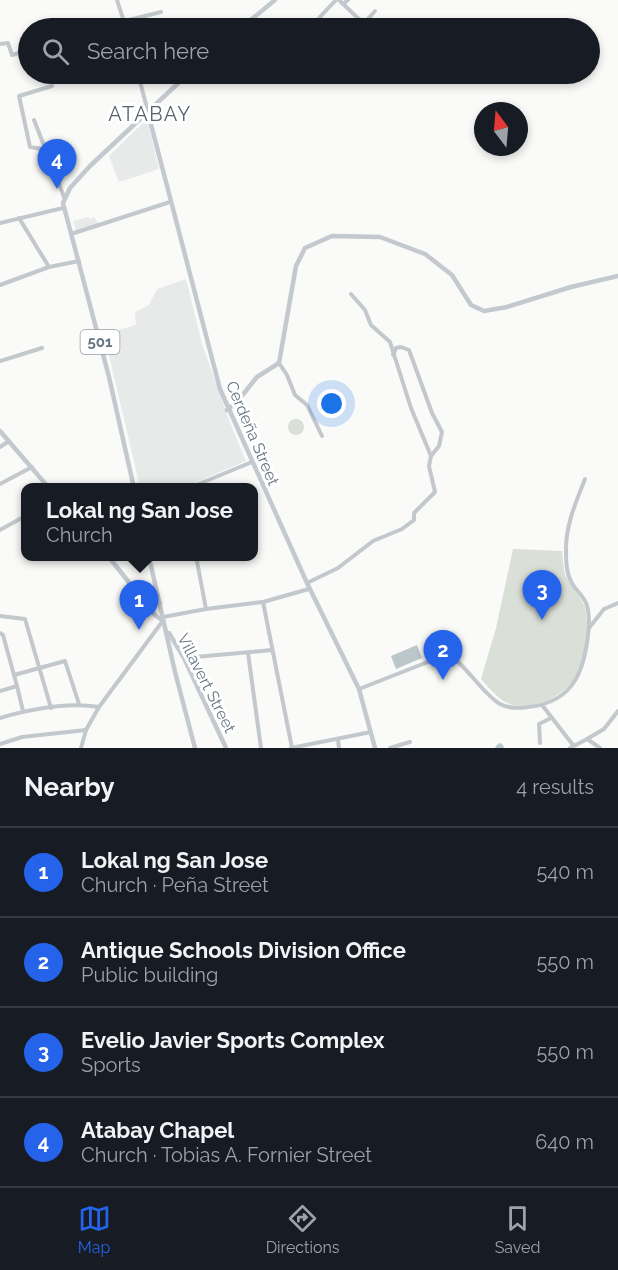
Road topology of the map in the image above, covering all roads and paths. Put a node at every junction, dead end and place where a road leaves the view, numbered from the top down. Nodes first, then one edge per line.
1 (117, 0) edge
2 (275, 0) edge
3 (338, 0) edge
4 (348, 0) edge
5 (344, 4) junction
6 (375, 11) dead end
7 (161, 12) dead end
8 (122, 18) edge
9 (132, 18) edge
10 (253, 18) edge
11 (319, 18) edge
12 (358, 18) edge
13 (369, 18) edge
14 (0, 44) edge
15 (18, 53) edge
16 (141, 84) edge
17 (178, 84) edge
18 (52, 86) dead end
19 (148, 113) junction
20 (34, 120) dead end
21 (48, 155) junction
22 (64, 197) junction
23 (170, 202) junction
24 (63, 208) junction
25 (19, 218) junction
26 (0, 223) edge
27 (71, 234) junction
28 (79, 261) junction
29 (48, 267) junction
30 (618, 276) edge
31 (0, 285) edge
32 (351, 294) dead end
33 (42, 348) dead end
34 (393, 356) junction
35 (0, 362) edge
36 (279, 363) junction
37 (227, 410) junction
38 (0, 431) edge
39 (322, 436) dead end
40 (9, 441) junction
41 (0, 447) edge
42 (431, 456) junction
43 (252, 462) junction
44 (32, 467) junction
45 (585, 479) dead end
46 (45, 483) edge
47 (133, 483) edge
48 (201, 483) edge
49 (0, 484) edge
50 (21, 518) edge
51 (0, 530) edge
52 (112, 561) edge
53 (150, 561) edge
54 (197, 561) edge
55 (307, 583) junction
56 (309, 589) junction
57 (145, 600) junction
58 (159, 602) junction
59 (263, 602) junction
60 (618, 603) edge
61 (206, 609) junction
62 (0, 616) edge
63 (162, 619) junction
64 (166, 628) junction
65 (589, 628) junction
66 (0, 633) edge
67 (272, 651) junction
68 (248, 652) junction
69 (184, 658) junction
70 (39, 668) junction
71 (175, 672) junction
72 (14, 675) junction
73 (17, 686) junction
74 (359, 689) junction
75 (0, 691) edge
76 (79, 704) junction
77 (542, 705) junction
78 (99, 707) junction
79 (51, 708) junction
80 (23, 711) junction
81 (618, 711) edge
82 (0, 718) edge
83 (550, 718) junction
84 (86, 730) junction
85 (371, 732) junction
86 (338, 739) junction
87 (587, 739) junction
88 (410, 742) dead end
89 (540, 743) dead end
90 (0, 744) edge
91 (572, 747) edge
92 (81, 748) edge
93 (195, 748) edge
94 (226, 748) edge
95 (261, 748) edge
96 (293, 748) edge
97 (339, 748) edge
98 (375, 748) edge
99 (390, 748) edge
100 (600, 748) edge

1 - 8 street
2 - 10 main road
3 - 5 street
3 - 11 street
4 - 5 street
5 - 12 street
6 - 13 street
7 - 9 street
14 - 15 street
16 - 19 street
17 - 19 main road
18 - 21 street
19 - 22 main road
19 - 23 main road, Cerdeña Street
20 - 21 street
21 - 22 street
22 - 24 main road, 501
23 - 27 street
23 - 37 main road, Cerdeña Street
24 - 25 street
24 - 27 main road, 501
25 - 26 street
25 - 29 street
27 - 28 main road, 501
28 - 29 street
28 - 47 main road, 501
29 - 31 street
30 - 36 main road
32 - 34 street
33 - 35 street
34 - 42 street
34 - 42 street
36 - 37 main road
36 - 39 street
37 - 43 main road, Cerdeña Street
38 - 40 main road
40 - 41 street
40 - 44 main road
42 - 55 street
43 - 48 street
43 - 55 main road, Cerdeña Street
44 - 46 main road
44 - 49 street
45 - 65 street
50 - 51 street
52 - 57 main road
53 - 58 main road
54 - 61 street
55 - 56 main road, Cerdeña Street
56 - 59 street
56 - 74 main road, Cerdeña Street
57 - 58 main road
57 - 63 main road
58 - 63 main road
59 - 61 street
59 - 67 street
60 - 65 street
61 - 63 street
62 - 70 street
63 - 64 main road
63 - 71 main road
63 - 78 street
64 - 69 main road, Villavert Street
64 - 71 main road
65 - 77 street
66 - 72 street
67 - 68 street
67 - 96 street
68 - 69 street
68 - 95 street
69 - 94 main road, Villavert Street
70 - 72 street
70 - 76 street
70 - 79 street
71 - 93 main road
72 - 73 street
73 - 75 street
73 - 80 street
74 - 77 street
74 - 85 main road, Cerdeña Street
76 - 78 street
76 - 79 street
77 - 83 street
78 - 84 street
79 - 80 street
80 - 82 street
81 - 87 street
83 - 89 street
83 - 91 street
84 - 90 street
84 - 92 street
85 - 86 street
85 - 98 main road, Cerdeña Street
86 - 96 street
86 - 97 street
87 - 91 street
87 - 100 street
88 - 99 street

